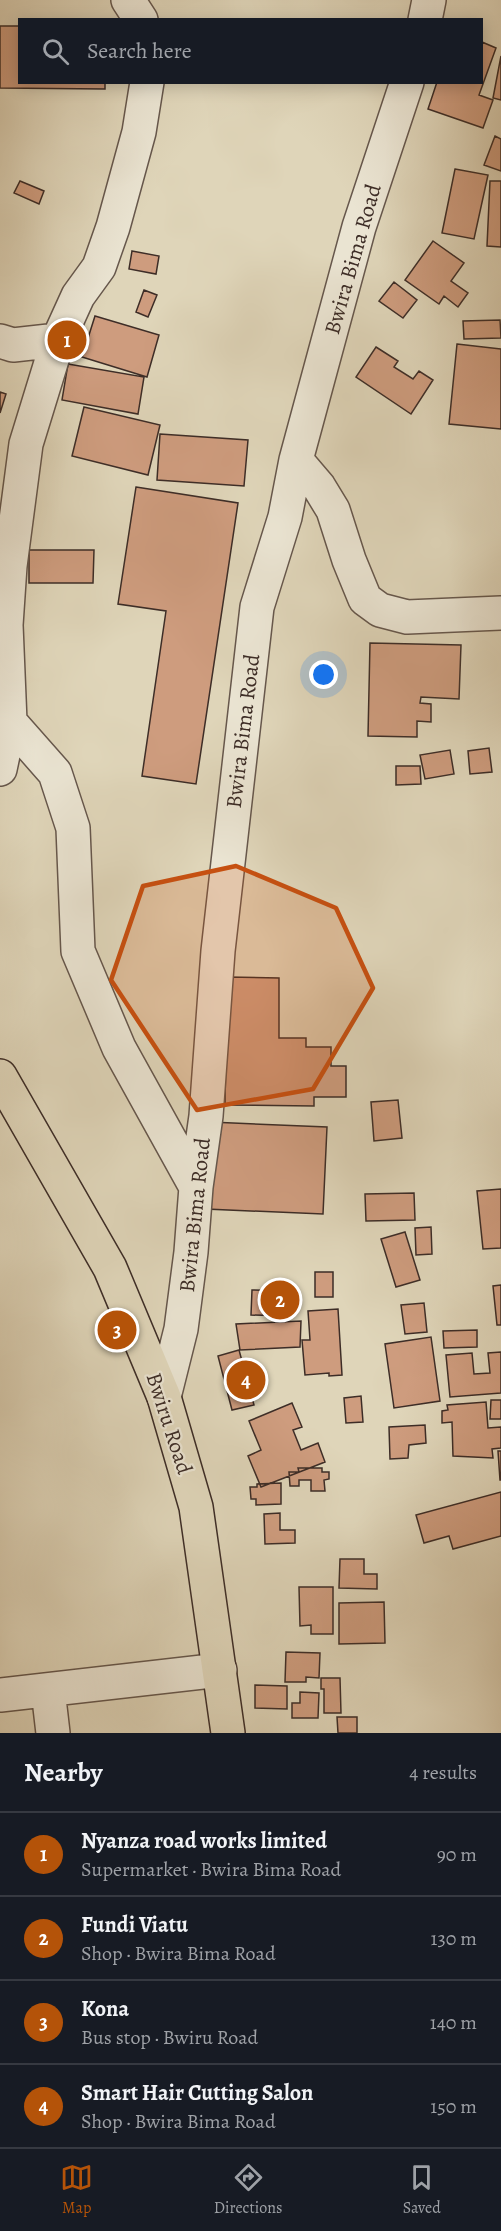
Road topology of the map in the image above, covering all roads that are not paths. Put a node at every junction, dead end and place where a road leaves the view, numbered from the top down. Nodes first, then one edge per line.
1 (128, 0) edge
2 (429, 0) edge
3 (140, 18) edge
4 (425, 18) edge
5 (147, 84) edge
6 (406, 84) edge
7 (58, 340) junction
8 (0, 341) edge
9 (296, 460) junction
10 (501, 614) edge
11 (10, 722) junction
12 (0, 769) edge
13 (0, 1076) edge
14 (196, 1187) junction
15 (164, 1397) junction
16 (220, 1670) junction
17 (48, 1690) junction
18 (0, 1695) edge
19 (53, 1733) edge
20 (228, 1733) edge

1 - 3 street
2 - 4 street
5 - 7 street
6 - 9 street, Bwira Bima Road
7 - 8 street
7 - 11 street
9 - 10 street
9 - 14 street, Bwira Bima Road
11 - 12 street
11 - 14 street
13 - 15 main road, Bwiru Road
14 - 15 street, Bwira Bima Road
15 - 16 main road, Bwiru Road
16 - 17 street
16 - 20 main road, Bwiru Road
17 - 18 street
17 - 19 street

